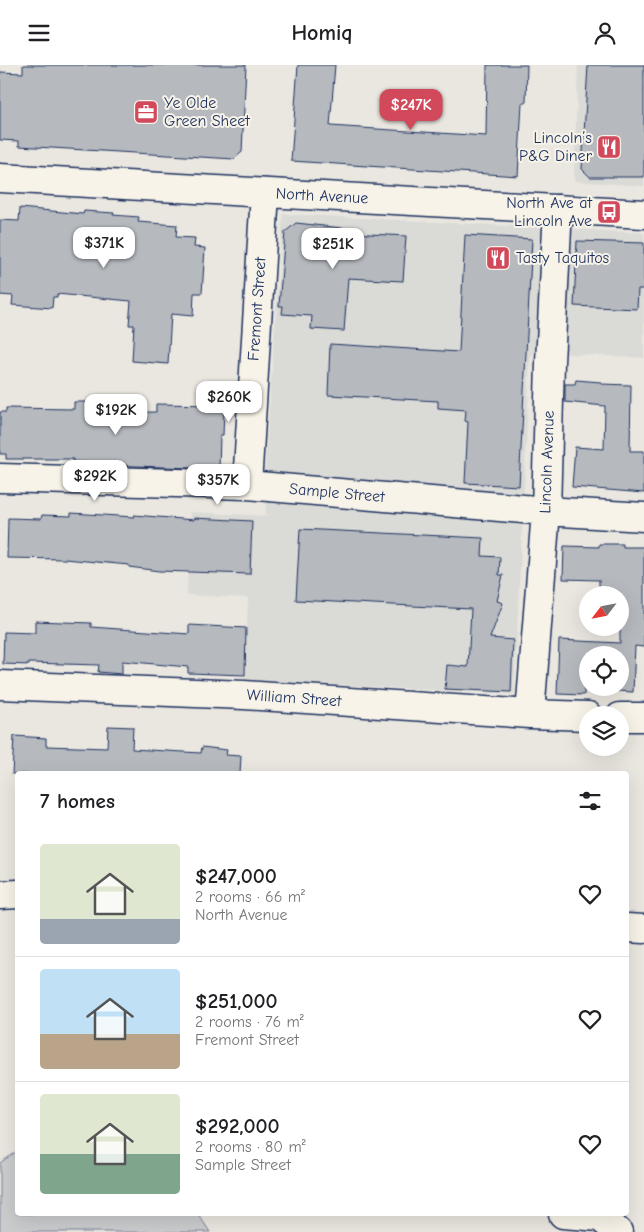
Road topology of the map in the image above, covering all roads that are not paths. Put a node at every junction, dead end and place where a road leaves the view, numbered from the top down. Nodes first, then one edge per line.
1 (0, 178) edge
2 (265, 193) junction
3 (558, 209) junction
4 (644, 214) edge
5 (0, 478) edge
6 (247, 485) junction
7 (546, 511) junction
8 (644, 517) edge
9 (0, 685) edge
10 (530, 714) junction
11 (579, 716) edge
12 (629, 717) edge
13 (644, 717) edge
14 (15, 894) edge
15 (0, 895) edge
16 (629, 928) edge
17 (644, 929) edge
18 (588, 1216) edge
19 (618, 1232) edge

1 - 2 street, North Avenue
2 - 3 street, North Avenue
2 - 6 street, Fremont Street
3 - 4 street, North Avenue
3 - 7 street, Lincoln Avenue
5 - 6 street, Sample Street
6 - 7 street, Sample Street
7 - 8 street, Sample Street
7 - 10 street, Lincoln Avenue
9 - 10 street, William Street
10 - 11 street, William Street
12 - 13 street
14 - 15 street
16 - 17 street
18 - 19 street

